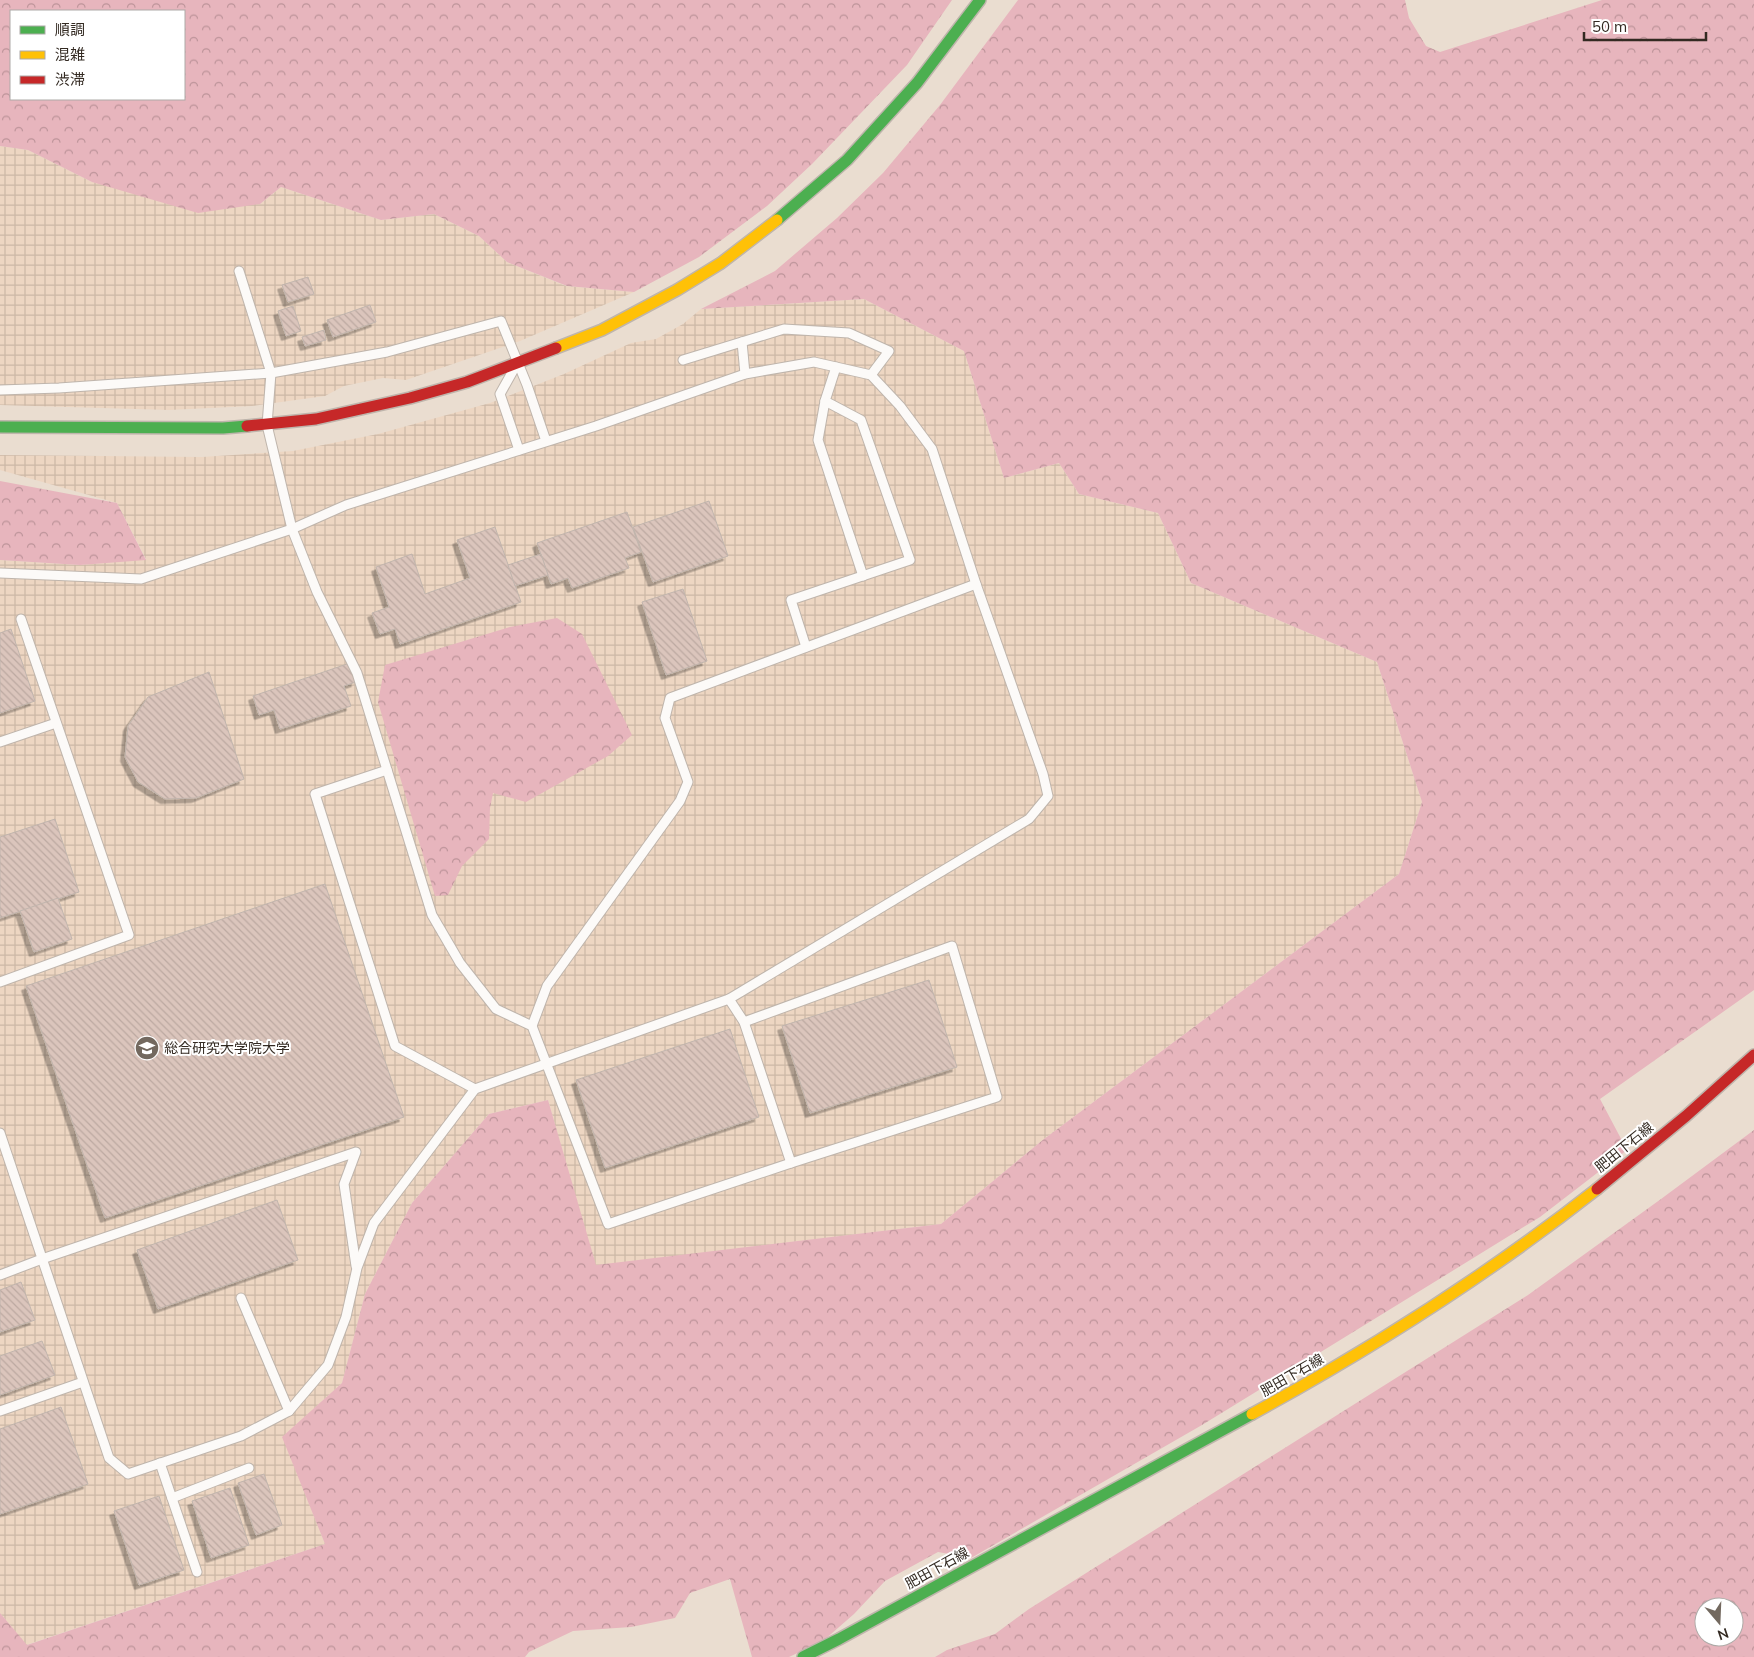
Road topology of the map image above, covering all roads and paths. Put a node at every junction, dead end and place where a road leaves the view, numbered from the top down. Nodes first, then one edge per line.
1 (980, 0) edge
2 (239, 271) dead end
3 (742, 342) junction
4 (683, 360) dead end
5 (517, 363) junction
6 (836, 367) junction
7 (272, 373) junction
8 (745, 374) junction
9 (871, 375) junction
10 (0, 390) edge
11 (825, 401) junction
12 (267, 425) junction
13 (0, 427) edge
14 (546, 442) junction
15 (520, 450) junction
16 (292, 529) junction
17 (0, 573) edge
18 (862, 576) junction
19 (976, 584) junction
20 (21, 619) dead end
21 (806, 647) junction
22 (56, 722) junction
23 (0, 742) edge
24 (387, 770) junction
25 (0, 982) edge
26 (729, 999) junction
27 (744, 1022) junction
28 (532, 1026) junction
29 (1754, 1055) edge
30 (546, 1063) junction
31 (475, 1089) junction
32 (0, 1133) edge
33 (791, 1163) junction
34 (42, 1259) junction
35 (356, 1268) junction
36 (0, 1275) edge
37 (241, 1298) dead end
38 (83, 1382) junction
39 (0, 1411) edge
40 (289, 1411) junction
41 (160, 1463) junction
42 (249, 1468) dead end
43 (172, 1498) junction
44 (197, 1572) dead end
45 (803, 1657) edge

1 - 5 main road
2 - 7 lane
3 - 4 lane
3 - 8 lane
3 - 9 lane
5 - 7 lane
5 - 12 main road
5 - 14 lane
5 - 15 lane
6 - 8 lane
6 - 9 lane
6 - 11 lane
7 - 10 lane
7 - 12 lane
8 - 14 lane
9 - 19 lane
11 - 18 lane
11 - 18 lane
12 - 13 main road
12 - 16 lane
14 - 15 lane
15 - 16 lane
16 - 17 lane
16 - 24 lane
18 - 21 lane
19 - 21 lane
19 - 26 lane
20 - 22 lane
21 - 28 lane
22 - 23 lane
22 - 25 lane
24 - 28 lane
24 - 31 lane
26 - 27 lane
26 - 30 lane
27 - 33 lane
27 - 33 lane
28 - 30 lane
29 - 45 main road, 肥田下石線
30 - 31 lane
30 - 33 lane
31 - 35 lane
32 - 34 lane
34 - 35 lane
34 - 36 lane
34 - 38 lane
35 - 40 lane
37 - 40 lane
38 - 39 lane
38 - 41 lane
40 - 41 lane
41 - 43 lane
42 - 43 lane
43 - 44 lane

